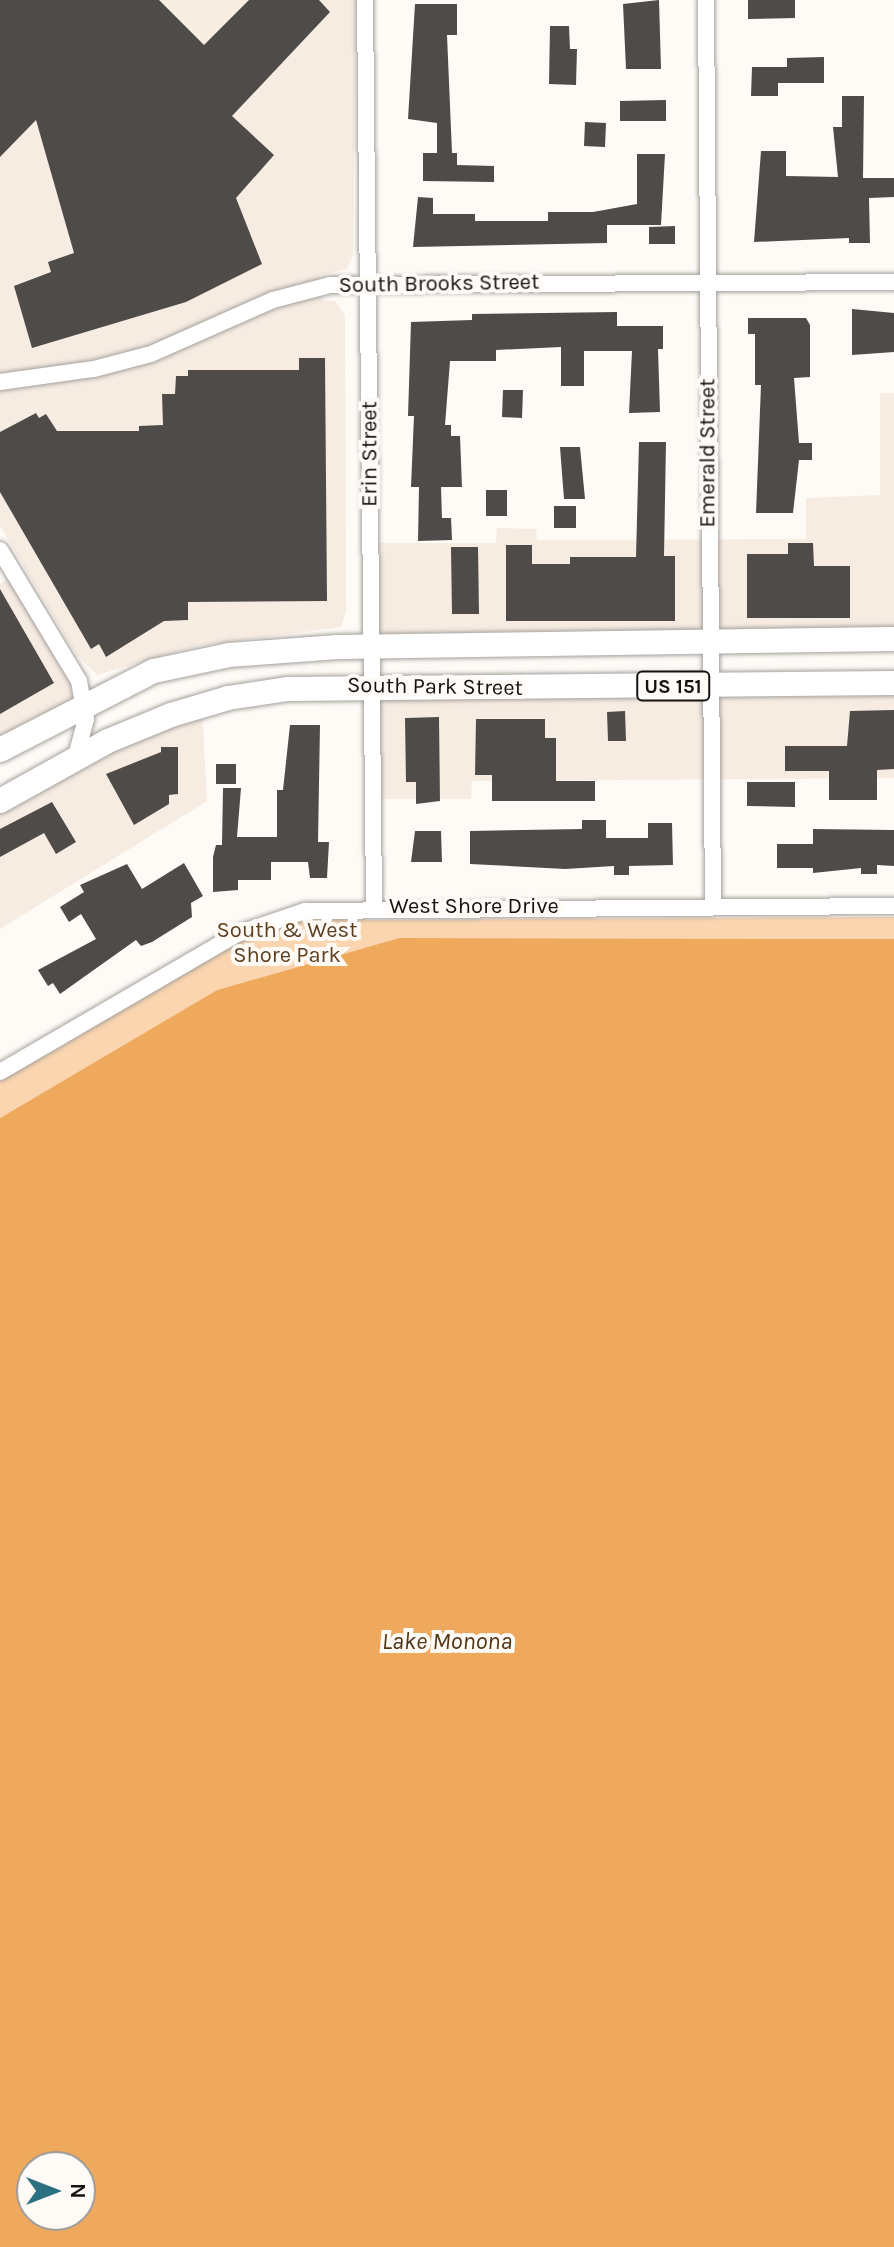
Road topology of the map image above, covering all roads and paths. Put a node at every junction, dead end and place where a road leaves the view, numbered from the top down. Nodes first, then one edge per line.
1 (365, 0) edge
2 (706, 0) edge
3 (894, 282) edge
4 (709, 283) junction
5 (369, 284) junction
6 (0, 382) edge
7 (0, 550) edge
8 (894, 639) edge
9 (710, 643) junction
10 (371, 647) junction
11 (894, 683) edge
12 (710, 686) junction
13 (371, 687) junction
14 (86, 702) junction
15 (0, 750) edge
16 (76, 757) junction
17 (0, 801) edge
18 (713, 906) junction
19 (894, 906) edge
20 (374, 907) junction
21 (0, 1072) edge

1 - 5 street, Erin Street
2 - 4 street, Emerald Street
3 - 4 street, South Brooks Street
4 - 5 street, South Brooks Street
4 - 9 street, Emerald Street
5 - 6 street, South Brooks Street
5 - 10 street, Erin Street
7 - 14 street
8 - 9 main road, South Park Street / US 151
9 - 10 main road, South Park Street / US 151
9 - 12 street, Emerald Street
10 - 13 street, Erin Street
10 - 14 main road, South Park Street / US 151
11 - 12 main road, South Park Street / US 151
12 - 13 main road, South Park Street / US 151
12 - 18 street, Emerald Street
13 - 16 main road, South Park Street / US 151
13 - 20 street, Erin Street
14 - 15 main road, South Park Street / US 151
14 - 16 street
16 - 17 main road, South Park Street / US 151
18 - 19 street, West Shore Drive
18 - 20 street, West Shore Drive
20 - 21 street, West Shore Drive

